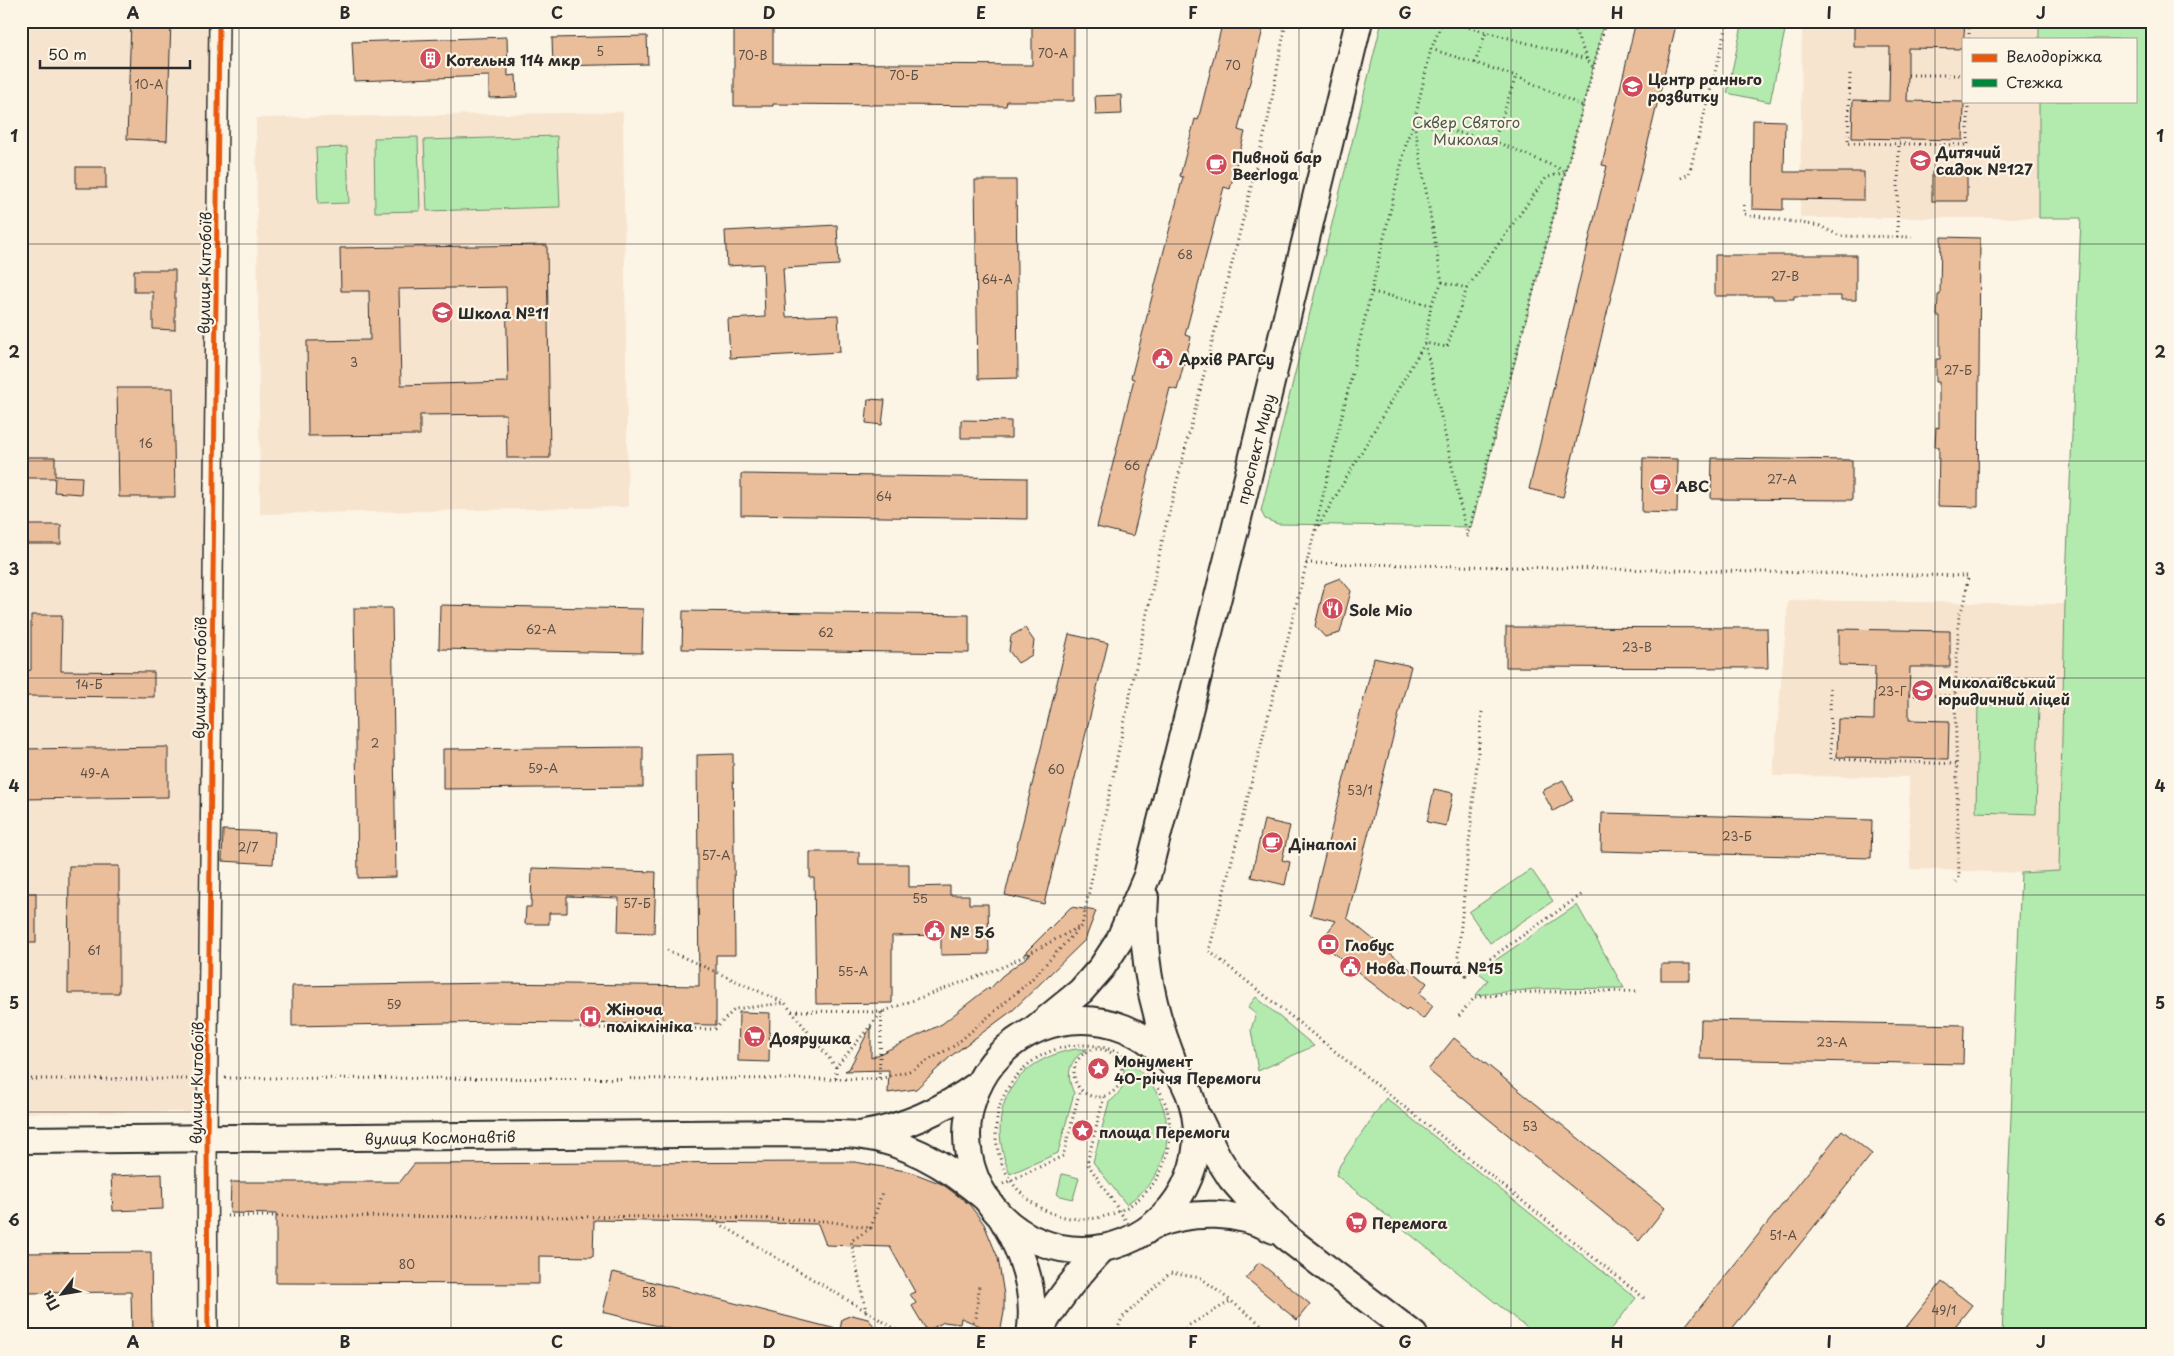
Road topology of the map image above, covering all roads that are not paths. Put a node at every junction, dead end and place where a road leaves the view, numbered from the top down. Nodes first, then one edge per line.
1 (219, 21) edge
2 (1359, 21) edge
3 (1147, 876) junction
4 (1032, 1031) junction
5 (1175, 1068) junction
6 (979, 1084) junction
7 (1194, 1107) junction
8 (858, 1135) junction
9 (207, 1139) junction
10 (21, 1140) edge
11 (991, 1203) junction
12 (1144, 1231) junction
13 (1286, 1237) junction
14 (1103, 1248) junction
15 (208, 1335) edge
16 (1030, 1335) edge
17 (1037, 1335) edge
18 (1414, 1335) edge

1 - 9 street, вулиця Китобоїв
2 - 3 main road, проспект Миру
3 - 4 main road, проспект Миру
3 - 5 main road, проспект Миру
4 - 5 main road
4 - 6 main road
5 - 7 main road
6 - 8 main road, вулиця Космонавтів
6 - 11 main road
7 - 12 main road
7 - 13 main road
8 - 9 main road, вулиця Космонавтів
8 - 11 main road, вулиця Космонавтів
9 - 10 main road, вулиця Космонавтів
9 - 15 street, вулиця Китобоїв
11 - 14 main road, вулиця Космонавтів
11 - 16 main road
12 - 13 main road
12 - 14 main road
13 - 18 main road
14 - 17 main road

